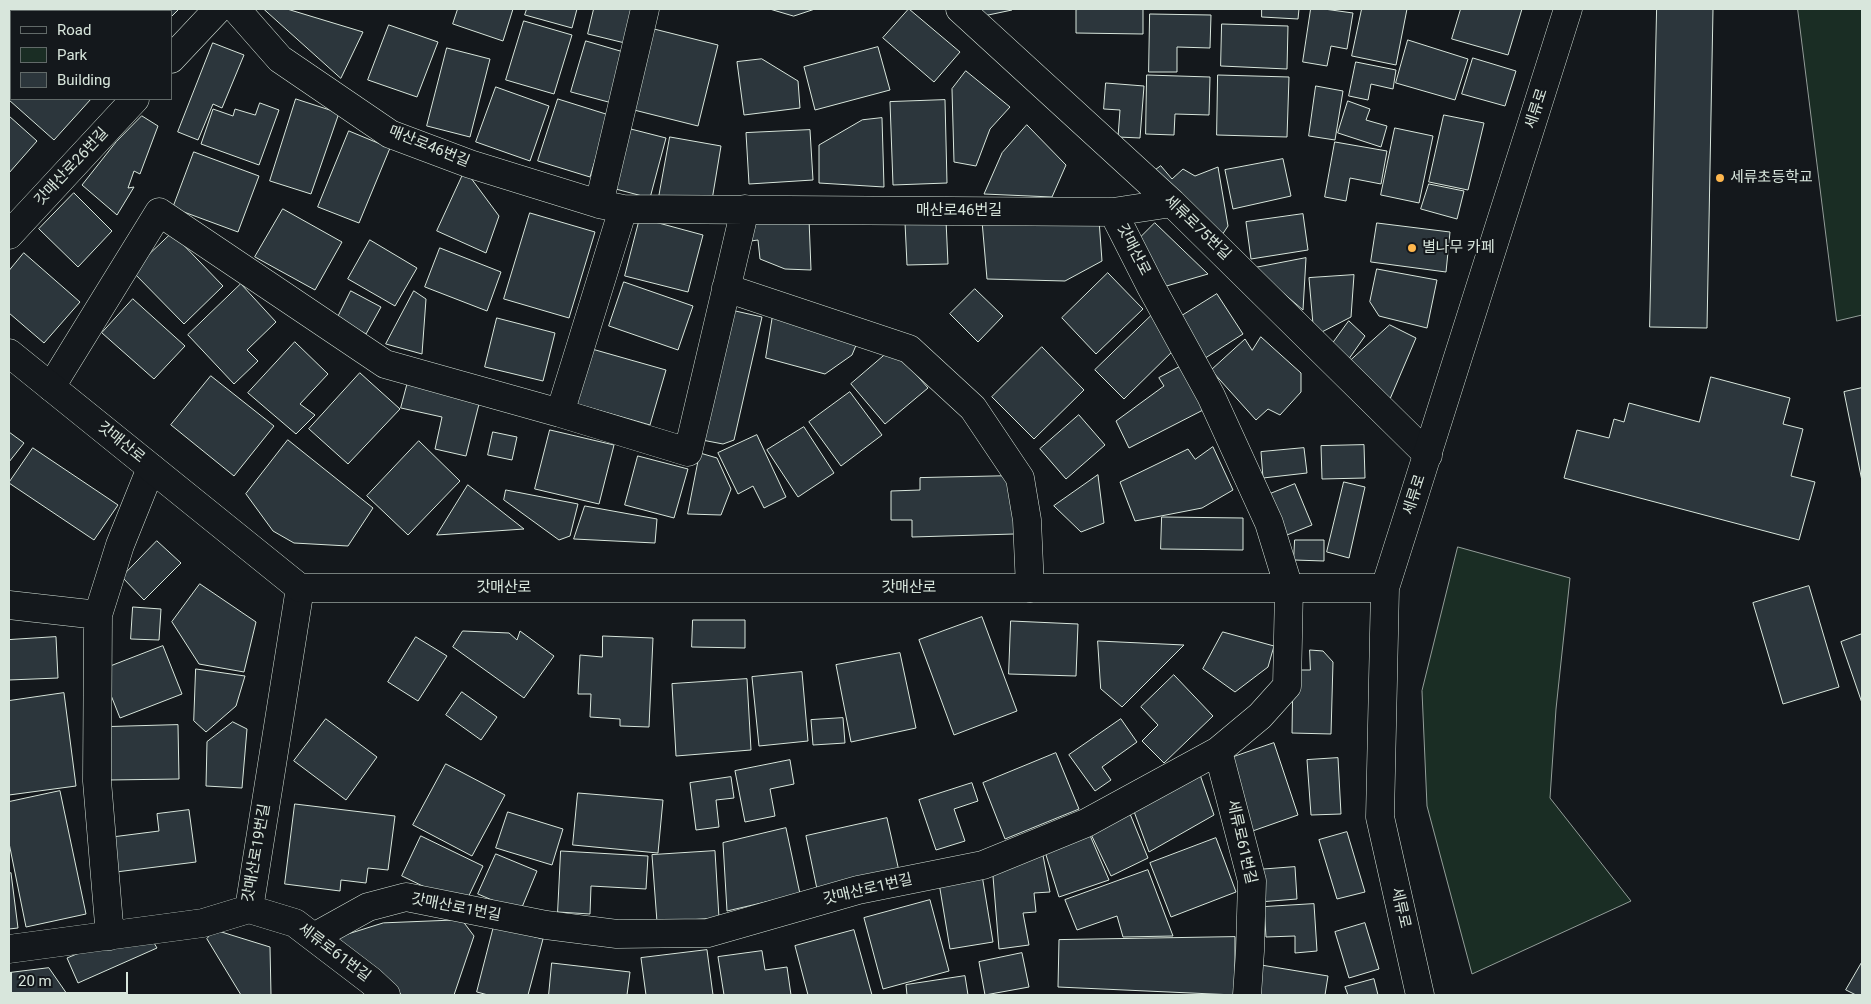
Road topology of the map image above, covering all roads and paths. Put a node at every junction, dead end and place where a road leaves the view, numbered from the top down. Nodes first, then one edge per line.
1 (218, 9) edge
2 (236, 9) edge
3 (645, 9) edge
4 (960, 9) edge
5 (1568, 9) edge
6 (172, 58) edge
7 (134, 100) edge
8 (1172, 203) junction
9 (611, 207) junction
10 (745, 209) junction
11 (1113, 212) junction
12 (9, 235) edge
13 (726, 288) junction
14 (9, 353) edge
15 (50, 387) junction
16 (560, 413) junction
17 (1428, 455) junction
18 (151, 468) junction
19 (300, 588) junction
20 (1030, 588) junction
21 (1289, 588) junction
22 (1385, 588) junction
23 (9, 605) edge
24 (98, 615) junction
25 (1218, 750) junction
26 (249, 909) junction
27 (110, 936) junction
28 (314, 937) junction
29 (9, 949) edge
30 (386, 995) edge
31 (1247, 995) edge
32 (1420, 995) edge

1 - 6 street
2 - 9 street, 매산로46번길
3 - 9 street
4 - 8 street, 세류로75번길
5 - 17 street, 세류로
7 - 12 street, 갓매산로26번길
8 - 11 street, 매산로46번길
8 - 17 street, 세류로75번길
9 - 10 street, 매산로46번길
9 - 16 street
10 - 11 street, 매산로46번길
10 - 13 street
11 - 21 street, 갓매산로
13 - 16 street
13 - 20 street
14 - 15 street, 갓매산로
15 - 16 street
15 - 18 street, 갓매산로
17 - 22 street, 세류로
18 - 19 street, 갓매산로
18 - 24 street
19 - 20 street, 갓매산로
19 - 26 street, 갓매산로19번길
20 - 21 street, 갓매산로
21 - 22 street, 갓매산로
21 - 25 street, 갓매산로1번길
22 - 32 street, 세류로
23 - 24 street
24 - 27 street
25 - 28 street, 갓매산로1번길
25 - 31 street, 세류로61번길
26 - 27 street, 갓매산로19번길
26 - 28 street, 세류로61번길
27 - 29 street, 갓매산로19번길
28 - 30 street, 세류로61번길

